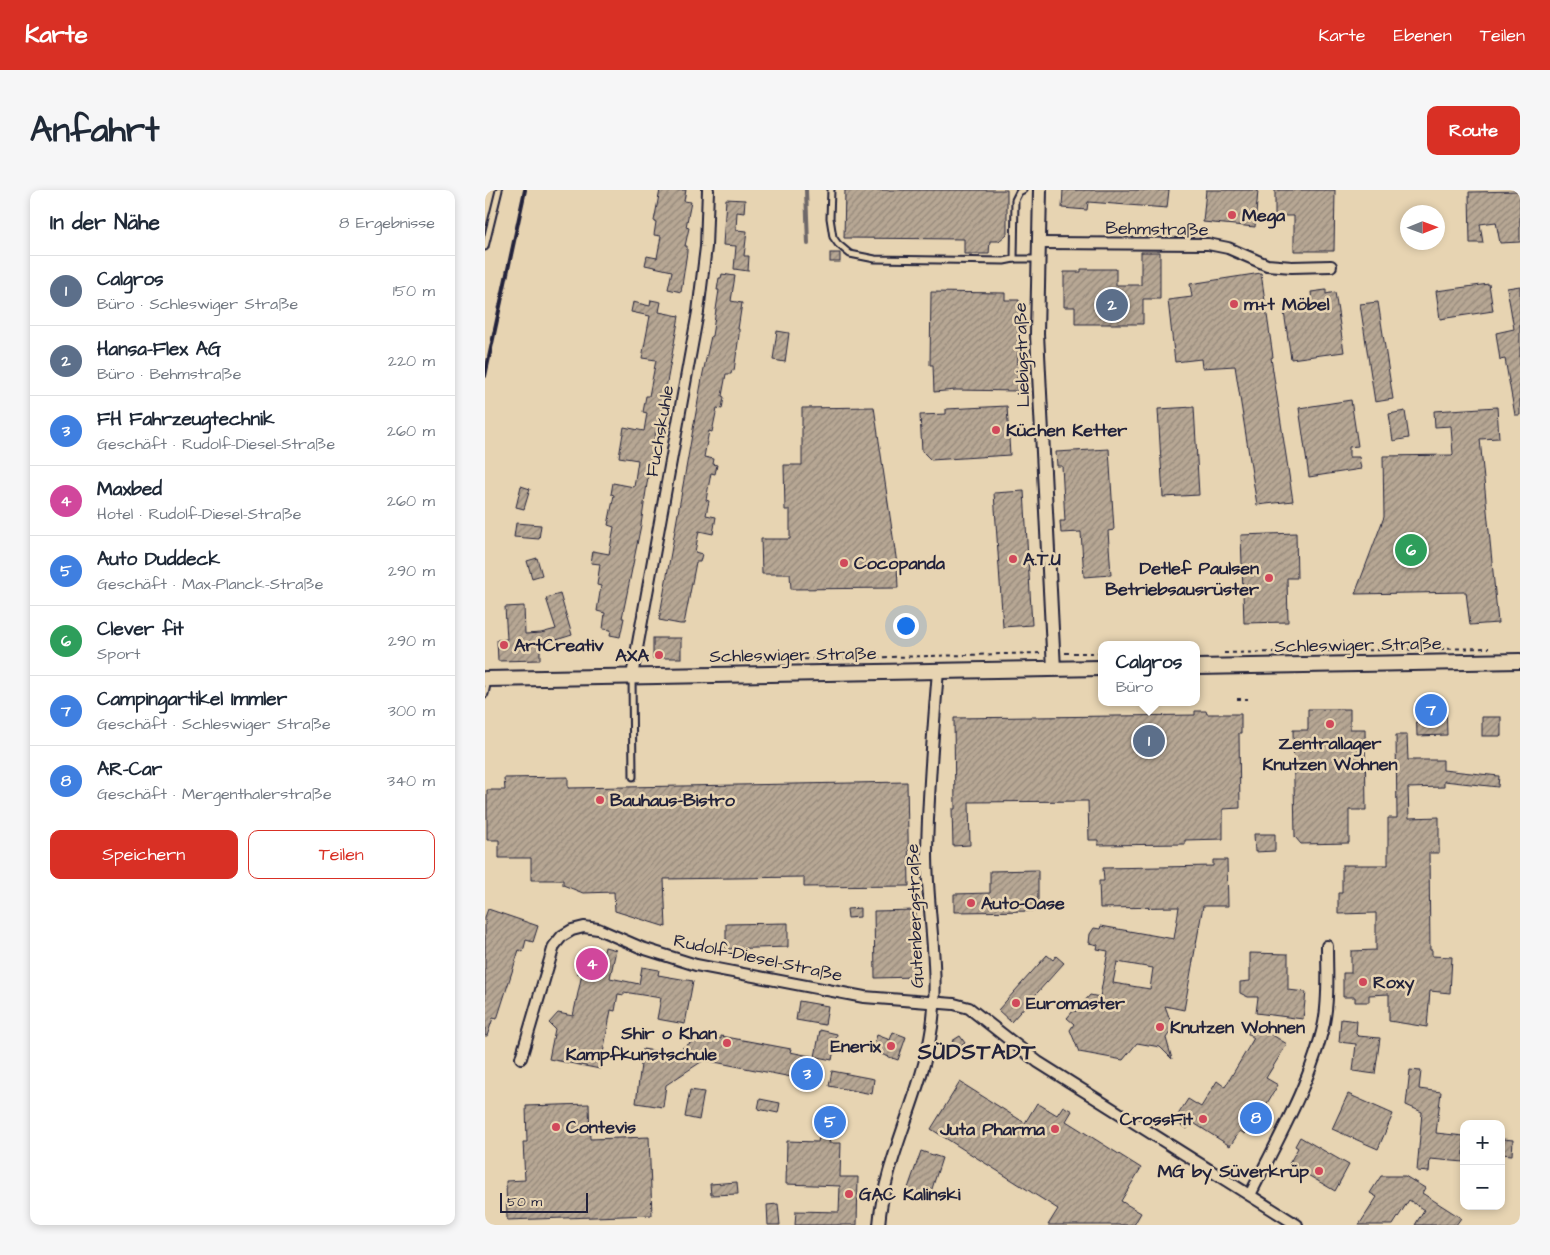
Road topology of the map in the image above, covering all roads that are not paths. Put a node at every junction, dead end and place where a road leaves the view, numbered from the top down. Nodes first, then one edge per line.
1 (499, 190) edge
2 (709, 190) edge
3 (831, 190) edge
4 (1023, 190) edge
5 (1041, 190) edge
6 (1038, 243) junction
7 (485, 247) edge
8 (1014, 258) junction
9 (1038, 259) junction
10 (1331, 266) dead end
11 (1520, 661) edge
12 (1200, 666) edge
13 (1098, 668) edge
14 (1054, 669) junction
15 (938, 671) junction
16 (632, 676) junction
17 (486, 679) edge
18 (485, 694) edge
19 (633, 777) dead end
20 (1327, 946) dead end
21 (934, 1002) junction
22 (521, 1058) dead end
23 (1250, 1195) junction
24 (879, 1225) edge
25 (1297, 1225) edge

1 - 7 lane
2 - 16 street, Fuchskuhle
3 - 8 lane
4 - 8 lane
5 - 6 street, Liebigstraße
6 - 9 street, Liebigstraße
6 - 10 street, Behmstraße
8 - 9 lane
9 - 14 street, Liebigstraße
11 - 12 main road, Schleswiger Straße
13 - 14 main road, Schleswiger Straße
14 - 15 main road, Schleswiger Straße
15 - 16 main road, Schleswiger Straße
15 - 21 street, Gutenbergstraße
16 - 17 main road, Schleswiger Straße
16 - 19 lane
17 - 18 lane
20 - 23 street
21 - 22 street, Rudolf-Diesel-Straße
21 - 23 street, Gutenbergstraße
21 - 24 street
23 - 25 street, Gutenbergstraße

